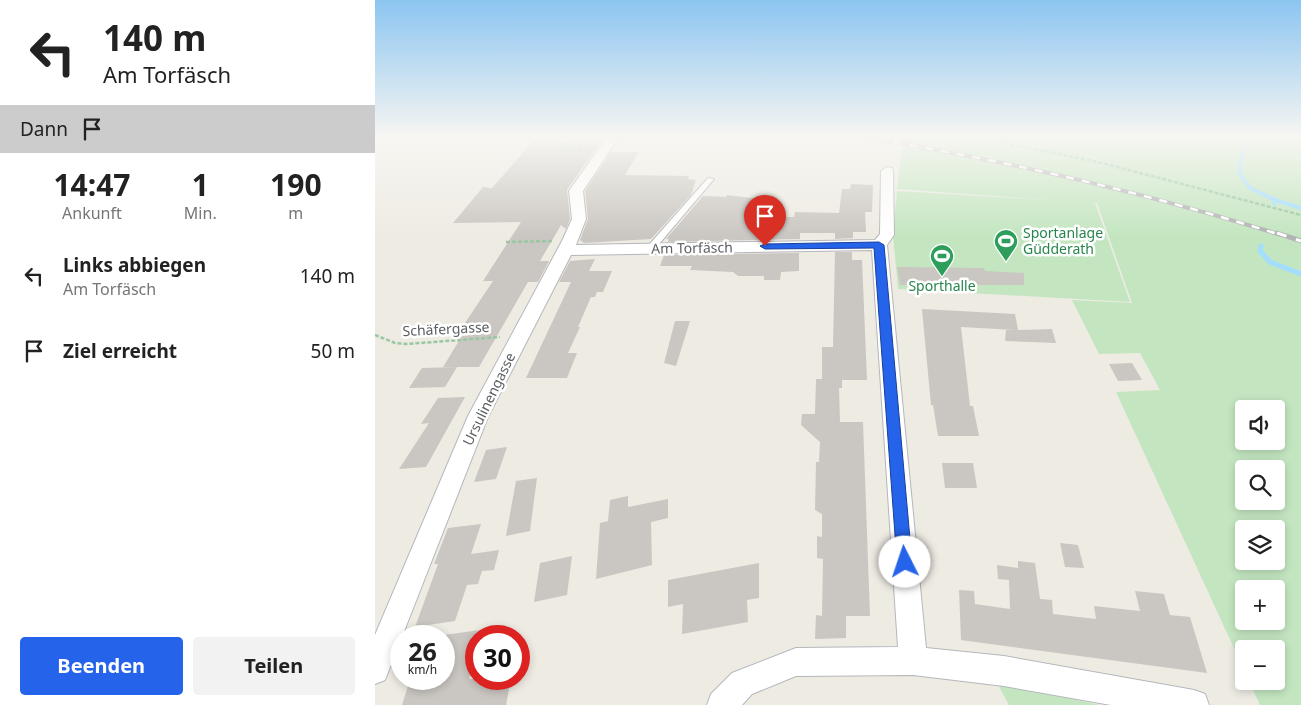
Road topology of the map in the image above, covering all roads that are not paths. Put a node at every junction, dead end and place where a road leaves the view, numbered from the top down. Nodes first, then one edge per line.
1 (591, 170) edge
2 (887, 171) dead end
3 (710, 179) dead end
4 (568, 245) junction
5 (879, 245) junction
6 (651, 248) junction
7 (913, 662) junction
8 (375, 670) edge
9 (721, 705) edge
10 (1194, 705) edge

1 - 4 street, Ursulinengasse
2 - 5 street
3 - 6 lane
4 - 6 street, Am Torfäsch
4 - 8 street, Ursulinengasse
5 - 6 street, Am Torfäsch
5 - 7 street
7 - 9 street
7 - 10 street

